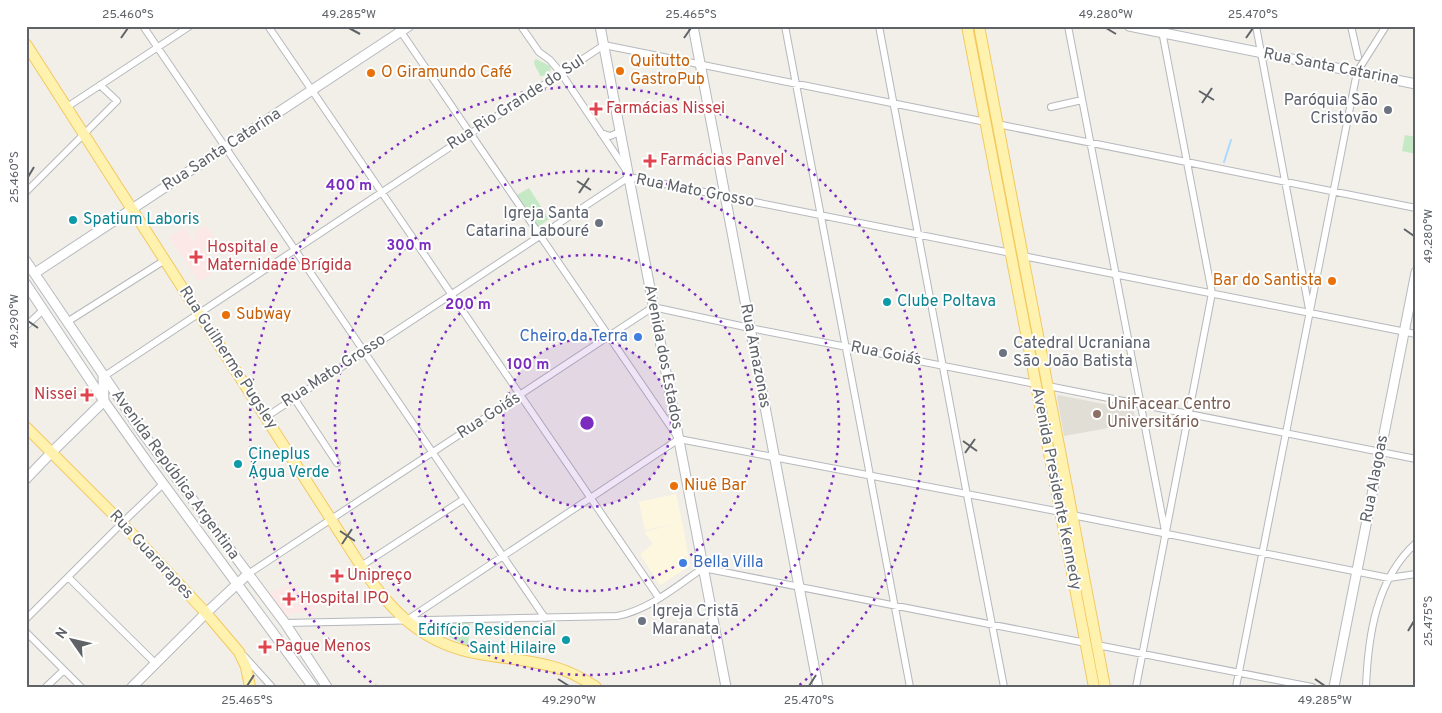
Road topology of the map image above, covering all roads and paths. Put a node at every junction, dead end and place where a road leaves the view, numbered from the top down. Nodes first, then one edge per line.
1 (143, 26) edge
2 (190, 26) edge
3 (268, 26) edge
4 (521, 26) edge
5 (600, 26) edge
6 (693, 26) edge
7 (785, 26) edge
8 (879, 26) edge
9 (967, 26) edge
10 (979, 26) edge
11 (1068, 26) edge
12 (1129, 26) edge
13 (1256, 26) edge
14 (1351, 26) edge
15 (1386, 26) edge
16 (402, 28) edge
17 (1162, 30) edge
18 (26, 44) edge
19 (604, 45) junction
20 (157, 48) junction
21 (1261, 53) junction
22 (1358, 57) dead end
23 (700, 65) junction
24 (1357, 72) junction
25 (561, 73) junction
26 (796, 83) junction
27 (1416, 84) edge
28 (100, 85) junction
29 (312, 90) junction
30 (1082, 100) junction
31 (894, 104) junction
32 (67, 107) junction
33 (1051, 107) dead end
34 (986, 122) junction
35 (998, 124) junction
36 (600, 132) junction
37 (620, 132) junction
38 (470, 133) junction
39 (85, 134) junction
40 (1090, 143) junction
41 (225, 148) junction
42 (1187, 162) junction
43 (628, 175) junction
44 (1285, 182) junction
45 (1334, 191) junction
46 (26, 192) edge
47 (382, 192) junction
48 (725, 196) junction
49 (1416, 208) edge
50 (132, 209) junction
51 (821, 216) junction
52 (918, 235) junction
53 (540, 236) junction
54 (295, 250) junction
55 (1011, 253) junction
56 (1023, 256) junction
57 (165, 260) junction
58 (26, 261) edge
59 (1416, 272) edge
60 (35, 273) junction
61 (1116, 274) junction
62 (26, 284) edge
63 (1212, 293) junction
64 (452, 294) junction
65 (653, 307) junction
66 (43, 310) junction
67 (199, 313) junction
68 (1310, 313) junction
69 (1024, 319) junction
70 (1035, 321) junction
71 (67, 322) junction
72 (26, 326) edge
73 (750, 328) junction
74 (1404, 331) junction
75 (1416, 334) edge
76 (609, 337) junction
77 (846, 346) junction
78 (364, 352) junction
79 (943, 366) junction
80 (103, 377) junction
81 (1036, 384) junction
82 (1048, 386) junction
83 (520, 395) junction
84 (294, 398) junction
85 (104, 401) junction
86 (1141, 405) junction
87 (1189, 414) junction
88 (266, 417) junction
89 (26, 426) edge
90 (1286, 434) junction
91 (678, 439) junction
92 (52, 452) junction
93 (433, 452) junction
94 (1380, 452) junction
95 (774, 457) junction
96 (1416, 459) edge
97 (337, 463) dead end
98 (870, 475) junction
99 (26, 479) edge
100 (163, 484) junction
101 (967, 495) junction
102 (591, 498) junction
103 (464, 499) junction
104 (1061, 512) junction
105 (1072, 516) junction
106 (331, 519) junction
107 (122, 523) junction
108 (1166, 534) junction
109 (1416, 542) edge
110 (1073, 548) junction
111 (1262, 553) junction
112 (503, 556) junction
113 (360, 566) junction
114 (703, 568) junction
115 (1357, 571) junction
116 (248, 574) junction
117 (1416, 574) edge
118 (68, 577) junction
119 (1390, 578) junction
120 (237, 584) junction
121 (799, 587) junction
122 (659, 598) junction
123 (895, 605) junction
124 (206, 612) junction
125 (545, 618) junction
126 (26, 619) edge
127 (406, 620) junction
128 (285, 623) junction
129 (991, 624) junction
130 (26, 632) edge
131 (1086, 643) junction
132 (1097, 645) junction
133 (240, 652) junction
134 (1143, 654) junction
135 (155, 663) junction
136 (64, 670) junction
137 (1239, 672) junction
138 (249, 685) edge
139 (46, 687) edge
140 (81, 687) edge
141 (132, 687) edge
142 (272, 687) edge
143 (313, 687) edge
144 (327, 687) edge
145 (596, 687) edge
146 (726, 687) edge
147 (818, 687) edge
148 (910, 687) edge
149 (1004, 687) edge
150 (1094, 687) edge
151 (1105, 687) edge
152 (1136, 687) edge
153 (1236, 687) edge
154 (1312, 687) edge
155 (1334, 687) edge
156 (1366, 687) edge

1 - 20 street
2 - 20 street
3 - 29 street
4 - 25 street
5 - 19 street, Avenida dos Estados
6 - 23 street, Rua Amazonas
7 - 26 street
8 - 31 street
9 - 34 main road, Avenida Presidente Kennedy
10 - 35 main road, Avenida Presidente Kennedy
11 - 30 street
12 - 17 street, Rua Santa Catarina
13 - 21 street
14 - 22 street
15 - 24 street
16 - 29 street, Rua Santa Catarina
16 - 38 street
17 - 21 street, Rua Santa Catarina
17 - 42 street
18 - 32 main road, Rua Guilherme Pugsley
19 - 23 street
19 - 25 street, Rua Rio Grande do Sul
19 - 37 street, Avenida dos Estados
20 - 28 street
20 - 41 street
21 - 24 street, Rua Santa Catarina
21 - 44 street
23 - 26 street
23 - 48 street, Rua Amazonas
24 - 27 street, Rua Santa Catarina
24 - 45 street
25 - 36 street
25 - 38 street, Rua Rio Grande do Sul
26 - 31 street
26 - 51 street
28 - 32 street
28 - 39 street
29 - 41 street, Rua Santa Catarina
29 - 47 street
30 - 33 street
30 - 40 street
31 - 34 street
31 - 52 street
32 - 39 main road, Rua Guilherme Pugsley
34 - 55 main road, Avenida Presidente Kennedy
35 - 40 street
35 - 56 main road, Avenida Presidente Kennedy
36 - 37 street
36 - 43 street
37 - 43 street, Avenida dos Estados
38 - 47 street, Rua Rio Grande do Sul
38 - 53 street
39 - 46 street
39 - 50 main road, Rua Guilherme Pugsley
40 - 42 street
40 - 61 street
41 - 50 street, Rua Santa Catarina
41 - 54 street
42 - 44 street
42 - 63 street
43 - 48 street, Rua Mato Grosso
43 - 53 street, Rua Mato Grosso
43 - 65 street, Avenida dos Estados
44 - 45 street
44 - 68 street
45 - 49 street
45 - 68 street
47 - 54 street, Rua Rio Grande do Sul
47 - 64 street
48 - 51 street, Rua Mato Grosso
48 - 73 street, Rua Amazonas
50 - 57 main road, Rua Guilherme Pugsley
50 - 60 street, Rua Santa Catarina
51 - 52 street, Rua Mato Grosso
51 - 77 street
52 - 55 street, Rua Mato Grosso
52 - 79 street
53 - 64 street, Rua Mato Grosso
53 - 76 street
54 - 67 street, Rua Rio Grande do Sul
54 - 78 street
55 - 69 main road, Avenida Presidente Kennedy
56 - 61 street
56 - 70 main road, Avenida Presidente Kennedy
57 - 67 main road, Rua Guilherme Pugsley
57 - 71 street
58 - 60 street, Avenida República Argentina
59 - 74 street, Rua Alagoas
60 - 71 street, Avenida República Argentina
61 - 63 street
61 - 86 street
62 - 66 street, Avenida República Argentina
63 - 68 street
63 - 87 street
64 - 78 street, Rua Mato Grosso
64 - 83 street
65 - 73 street, Rua Goiás
65 - 76 street, Rua Goiás
65 - 91 street, Avenida dos Estados
66 - 72 street
66 - 85 street, Avenida República Argentina
67 - 80 street, Rua Rio Grande do Sul
67 - 88 main road, Rua Guilherme Pugsley
68 - 74 street
68 - 90 street
69 - 70 main road
69 - 81 main road, Avenida Presidente Kennedy
70 - 82 main road, Avenida Presidente Kennedy
71 - 80 street, Avenida República Argentina
73 - 77 street, Rua Goiás
73 - 95 street, Rua Amazonas
74 - 75 street
74 - 94 street, Rua Alagoas
76 - 83 street, Rua Goiás
76 - 91 street
77 - 79 street, Rua Goiás
77 - 98 street
78 - 84 street, Rua Mato Grosso
78 - 93 street
79 - 81 street, Rua Goiás
79 - 101 street
80 - 85 street
80 - 116 street, Avenida República Argentina
81 - 104 main road, Avenida Presidente Kennedy
82 - 86 street
82 - 105 main road, Avenida Presidente Kennedy
83 - 93 street, Rua Goiás
83 - 102 street
84 - 88 street, Rua Mato Grosso
84 - 97 street
85 - 92 street
85 - 100 street, Avenida República Argentina
86 - 87 street
86 - 108 street
87 - 90 street
87 - 108 street
88 - 106 main road, Rua Guilherme Pugsley
89 - 92 main road, Rua Guararapes
90 - 94 street
90 - 111 street
91 - 95 street
91 - 102 street
91 - 114 street, Avenida dos Estados
92 - 99 street
92 - 107 main road, Rua Guararapes
93 - 103 street
93 - 106 street, Rua Goiás
94 - 96 street
94 - 115 street, Rua Alagoas
95 - 98 street
95 - 121 street, Rua Amazonas
98 - 101 street
98 - 123 street
100 - 107 street
100 - 120 street, Avenida República Argentina
101 - 104 street
101 - 129 street
102 - 112 street
102 - 122 street
103 - 112 street
103 - 113 street
104 - 110 main road, Avenida Presidente Kennedy
105 - 108 street
105 - 110 main road, Avenida Presidente Kennedy
106 - 113 main road, Rua Guilherme Pugsley
106 - 116 street, Rua Goiás
107 - 118 street
107 - 124 main road, Rua Guararapes
108 - 111 street
108 - 134 street
109 - 119 street
110 - 131 main road, Avenida Presidente Kennedy
110 - 132 main road, Avenida Presidente Kennedy
111 - 115 street
111 - 137 street
112 - 125 street
112 - 127 street
113 - 127 main road, Rua Guilherme Pugsley
114 - 121 street
114 - 122 street
114 - 146 street, Avenida dos Estados
115 - 119 street
115 - 155 street, Rua Alagoas
116 - 120 street
116 - 128 street, Avenida República Argentina
117 - 119 street
118 - 126 street
118 - 135 street
119 - 156 street
120 - 124 street
120 - 143 street, Avenida República Argentina
121 - 123 street
121 - 147 street, Rua Amazonas
122 - 125 street
123 - 129 street
123 - 148 street
124 - 133 main road, Rua Guararapes
124 - 135 street
125 - 127 street
127 - 128 street
127 - 145 main road, Rua Guilherme Pugsley
128 - 144 street, Avenida República Argentina
129 - 131 street
129 - 149 street
130 - 136 street
131 - 150 main road, Avenida Presidente Kennedy
132 - 134 street
132 - 151 main road, Avenida Presidente Kennedy
133 - 138 main road
133 - 142 street, Rua Guararapes
134 - 137 street
134 - 152 street
135 - 141 street
136 - 139 street
136 - 140 street
137 - 153 street
137 - 154 street

